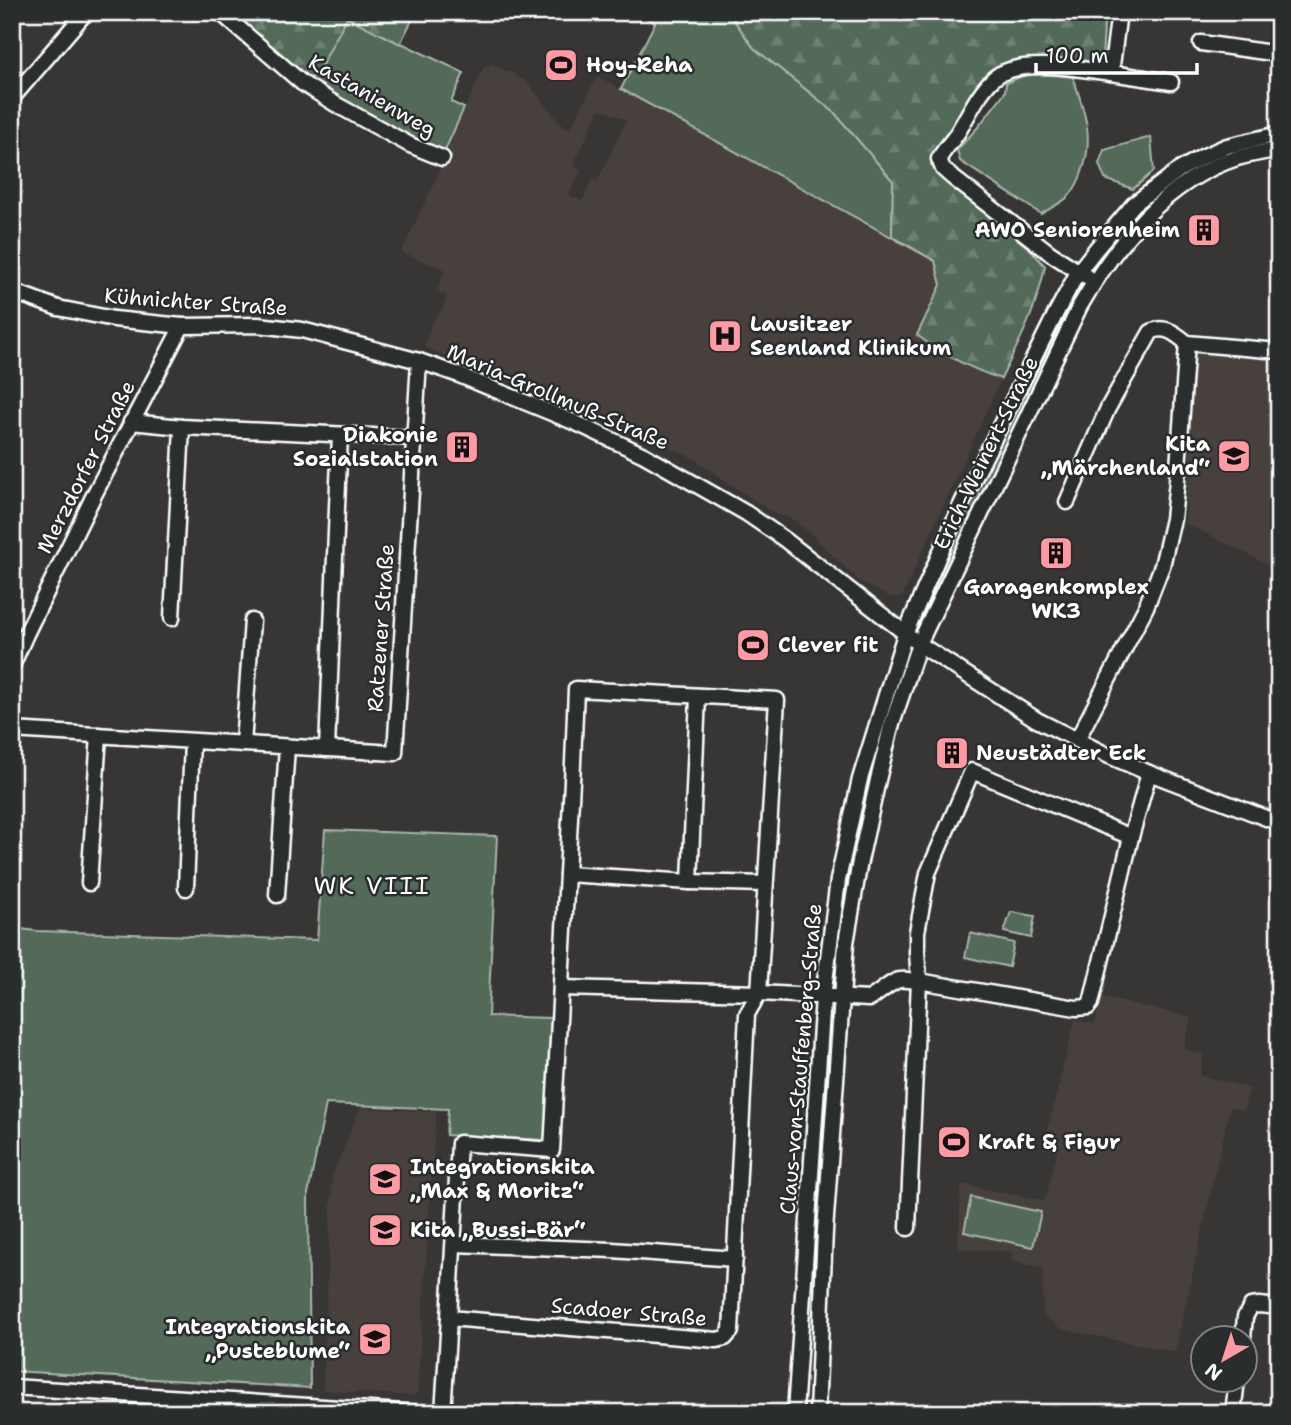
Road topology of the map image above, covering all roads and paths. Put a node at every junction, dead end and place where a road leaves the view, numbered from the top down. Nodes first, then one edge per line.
1 (86, 12) edge
2 (220, 12) edge
3 (1119, 12) edge
4 (1201, 43) dead end
5 (1279, 54) edge
6 (1111, 74) junction
7 (1171, 82) dead end
8 (12, 98) edge
9 (1279, 134) edge
10 (1279, 149) edge
11 (442, 158) dead end
12 (1078, 272) junction
13 (1094, 282) junction
14 (12, 291) edge
15 (182, 326) junction
16 (1187, 343) junction
17 (1279, 351) edge
18 (419, 361) junction
19 (131, 422) junction
20 (182, 427) junction
21 (340, 435) junction
22 (414, 438) junction
23 (1067, 502) dead end
24 (172, 618) dead end
25 (252, 621) dead end
26 (905, 634) junction
27 (919, 644) junction
28 (12, 666) edge
29 (698, 696) junction
30 (12, 730) edge
31 (99, 735) junction
32 (1077, 740) junction
33 (192, 742) junction
34 (243, 744) junction
35 (287, 747) junction
36 (327, 749) junction
37 (1149, 773) junction
38 (1279, 823) edge
39 (1131, 836) junction
40 (567, 874) junction
41 (690, 882) junction
42 (89, 883) dead end
43 (765, 884) junction
44 (186, 888) dead end
45 (277, 895) dead end
46 (919, 981) junction
47 (561, 988) junction
48 (759, 993) junction
49 (823, 997) junction
50 (841, 999) junction
51 (908, 1227) dead end
52 (454, 1244) junction
53 (735, 1259) junction
54 (1279, 1307) edge
55 (449, 1318) junction
56 (1244, 1324) edge
57 (12, 1387) edge
58 (1235, 1394) edge
59 (418, 1413) edge
60 (443, 1413) edge
61 (795, 1413) edge
62 (817, 1413) edge
63 (1233, 1413) edge

1 - 8 street
2 - 11 street, Kastanienweg
3 - 6 street
4 - 5 street
6 - 7 street
6 - 12 street
9 - 12 street, Erich-Weinert-Straße
10 - 13 street, Erich-Weinert-Straße
12 - 13 street
12 - 26 street, Erich-Weinert-Straße
13 - 27 street, Erich-Weinert-Straße
14 - 15 street, Kühnichter Straße
15 - 18 street, Kühnichter Straße
15 - 19 street, Merzdorfer Straße
16 - 17 street
16 - 23 street
16 - 32 street
18 - 22 street, Ratzener Straße
18 - 26 street, Maria-Grollmuß-Straße
19 - 20 street
19 - 28 street, Merzdorfer Straße
20 - 21 street
20 - 24 street
21 - 22 street
21 - 36 street
22 - 36 street, Ratzener Straße
25 - 34 street
26 - 27 street, Maria-Grollmuß-Straße
26 - 49 street, Claus-von-Stauffenberg-Straße
27 - 32 street, Maria-Grollmuß-Straße
27 - 50 street, Claus-von-Stauffenberg-Straße
29 - 40 street
29 - 41 street
29 - 43 street, Scadoer Straße
30 - 31 street, Ratzener Straße
31 - 33 street, Ratzener Straße
31 - 42 street
32 - 37 street, Maria-Grollmuß-Straße
33 - 34 street, Ratzener Straße
33 - 44 street
34 - 35 street, Ratzener Straße
35 - 36 street, Ratzener Straße
35 - 45 street
37 - 38 street, Maria-Grollmuß-Straße
37 - 39 street
39 - 46 street
39 - 46 street
40 - 41 street
40 - 47 street
41 - 43 street
43 - 48 street, Scadoer Straße
46 - 50 street
46 - 51 street
47 - 48 street
47 - 52 street
48 - 49 street
48 - 53 street, Scadoer Straße
49 - 50 street
49 - 61 street, Claus-von-Stauffenberg-Straße
50 - 62 street, Claus-von-Stauffenberg-Straße
52 - 53 street
52 - 55 street
53 - 55 street, Scadoer Straße
54 - 56 street
55 - 60 street
57 - 59 street
58 - 63 street

